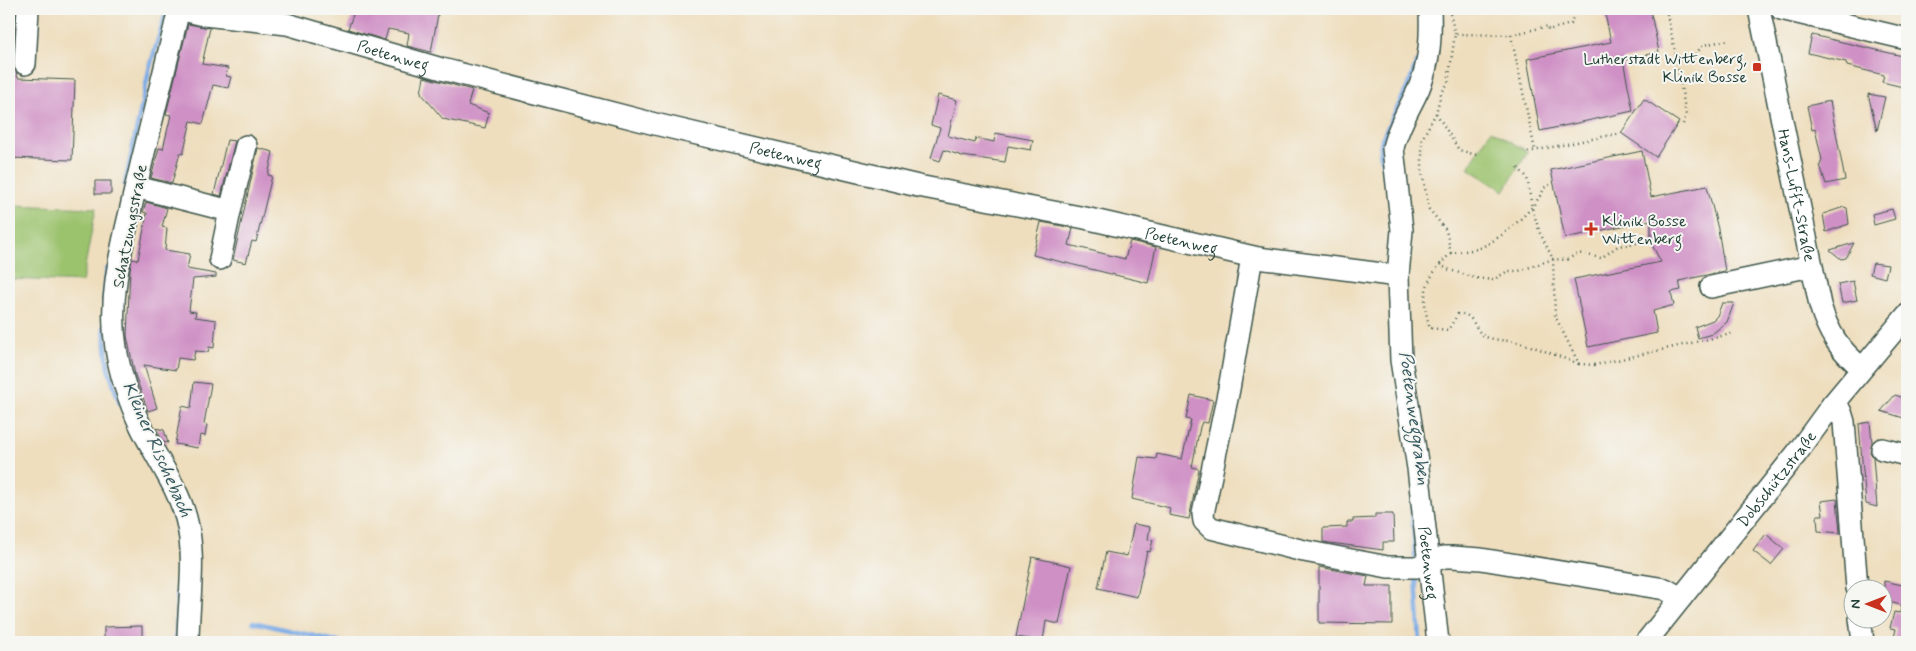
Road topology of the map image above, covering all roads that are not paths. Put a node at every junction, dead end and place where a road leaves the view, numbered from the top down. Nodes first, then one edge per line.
1 (28, 9) edge
2 (179, 9) edge
3 (1430, 9) edge
4 (1762, 9) edge
5 (1781, 9) edge
6 (1907, 39) edge
7 (26, 64) dead end
8 (246, 146) dead end
9 (136, 187) junction
10 (230, 211) junction
11 (1252, 257) junction
12 (220, 259) dead end
13 (1811, 266) junction
14 (1398, 276) junction
15 (1711, 287) dead end
16 (1907, 315) edge
17 (1862, 368) junction
18 (1832, 405) junction
19 (1882, 449) dead end
20 (1907, 455) edge
21 (1427, 563) junction
22 (1856, 578) edge
23 (1681, 598) junction
24 (1861, 628) edge
25 (188, 642) edge
26 (1438, 642) edge
27 (1646, 642) edge
28 (1863, 642) edge

1 - 7 street
2 - 9 street, Schatzungsstraße
2 - 11 street, Poetenweg
3 - 14 street, Poetenweg
4 - 13 street, Hans-Lufft-Straße
5 - 6 street
8 - 10 street
9 - 10 street
9 - 25 street, Schatzungsstraße
10 - 12 street
11 - 14 street, Poetenweg
11 - 21 street
13 - 15 street
13 - 17 street, Hans-Lufft-Straße
14 - 21 street, Poetenweg
16 - 17 street, Dobschützstraße
17 - 18 street, Dobschützstraße
18 - 22 street
18 - 23 street, Dobschützstraße
19 - 20 street
21 - 23 street
21 - 26 street, Poetenweg
23 - 27 street, Dobschützstraße
24 - 28 street

